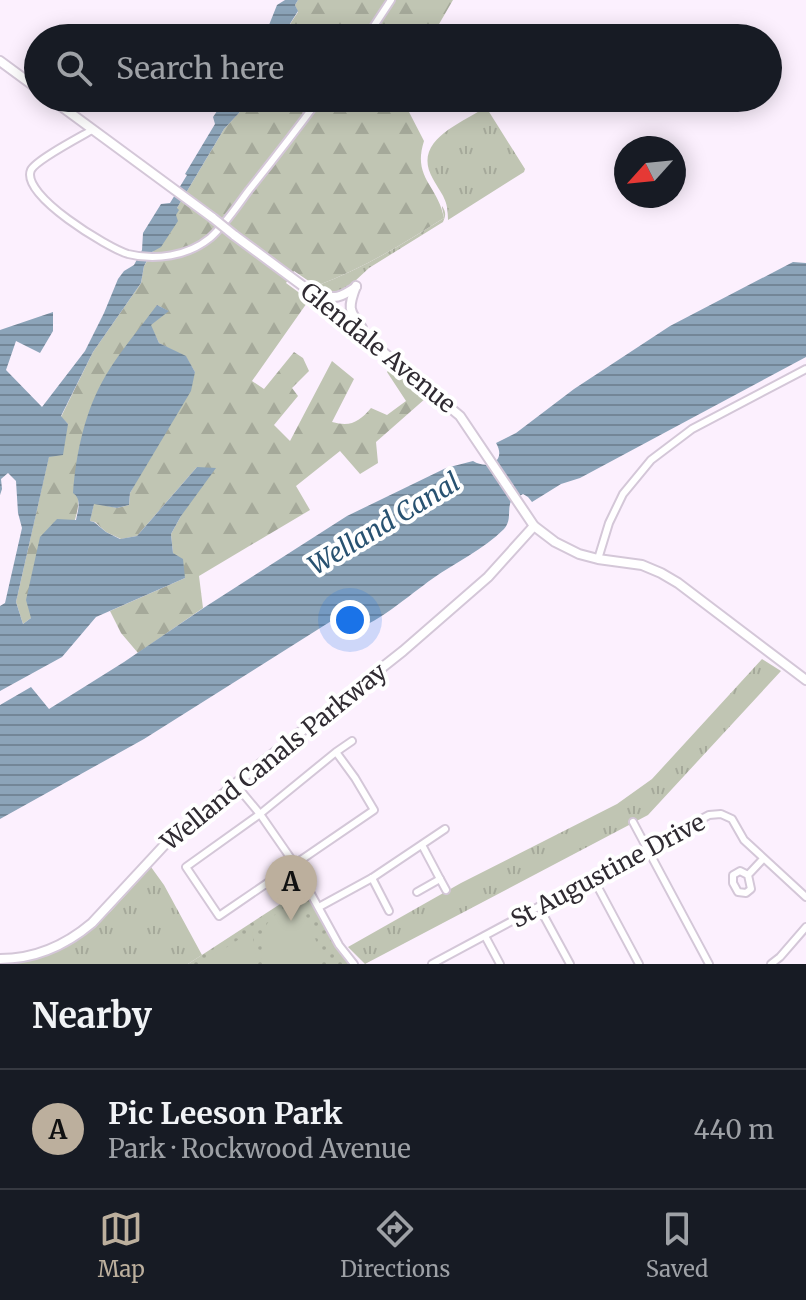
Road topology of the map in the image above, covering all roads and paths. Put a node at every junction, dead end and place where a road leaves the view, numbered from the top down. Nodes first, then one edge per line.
1 (391, 0) edge
2 (375, 24) edge
3 (0, 61) edge
4 (24, 79) edge
5 (68, 112) edge
6 (309, 112) edge
7 (92, 130) junction
8 (315, 295) junction
9 (375, 343) junction
10 (806, 369) edge
11 (534, 526) junction
12 (598, 559) junction
13 (806, 680) edge
14 (352, 741) dead end
15 (336, 752) junction
16 (235, 784) junction
17 (260, 814) junction
18 (633, 822) dead end
19 (445, 829) dead end
20 (422, 845) junction
21 (647, 849) junction
22 (763, 859) junction
23 (294, 863) junction
24 (748, 875) dead end
25 (372, 878) junction
26 (593, 878) junction
27 (440, 879) junction
28 (446, 890) dead end
29 (417, 892) dead end
30 (806, 897) edge
31 (319, 907) junction
32 (539, 907) junction
33 (389, 911) dead end
34 (806, 927) edge
35 (485, 936) junction
36 (780, 957) junction
37 (0, 959) edge
38 (354, 964) edge
39 (432, 964) edge
40 (500, 964) edge
41 (570, 964) edge
42 (639, 964) edge
43 (709, 964) edge
44 (771, 964) edge
45 (787, 964) edge

1 - 2 street
3 - 4 main road
5 - 7 main road, Glendale Avenue
6 - 7 street
7 - 8 main road, Glendale Avenue, bridge
8 - 9 main road, Glendale Avenue
8 - 9 main road
9 - 11 main road, Glendale Avenue
10 - 12 street
11 - 12 main road, Glendale Avenue
11 - 16 main road, Welland Canals Parkway
12 - 13 main road, Glendale Avenue
14 - 15 street
15 - 17 street
15 - 23 street
16 - 17 street
16 - 37 main road, Welland Canals Parkway
17 - 23 street
17 - 23 street
18 - 21 street
19 - 20 street
20 - 25 street
20 - 27 street
21 - 22 street, St Augustine Drive
21 - 26 street, St Augustine Drive
21 - 43 street
22 - 24 street
22 - 30 street, St Augustine Drive
23 - 31 street
25 - 31 street
25 - 33 street
26 - 32 street, St Augustine Drive
26 - 42 street
27 - 28 street
27 - 29 street
31 - 38 street
32 - 35 street, St Augustine Drive
32 - 41 street
34 - 36 street
35 - 39 street, St Augustine Drive
35 - 40 street
36 - 44 street
36 - 45 street

